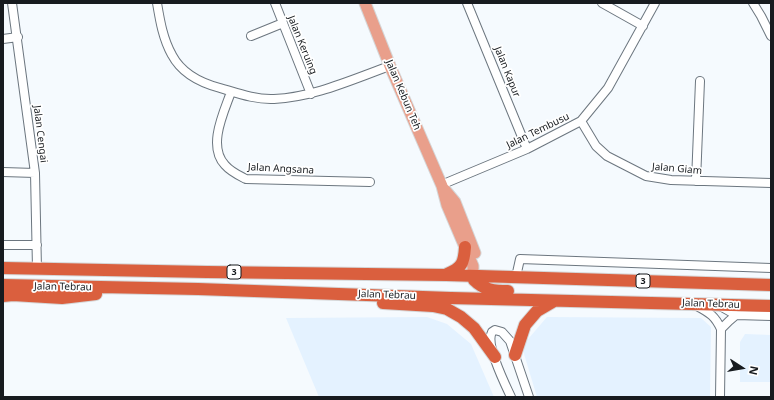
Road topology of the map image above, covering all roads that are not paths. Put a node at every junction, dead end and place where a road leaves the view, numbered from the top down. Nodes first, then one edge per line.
1 (12, 3) edge
2 (157, 3) edge
3 (275, 3) edge
4 (366, 3) edge
5 (467, 3) edge
6 (602, 3) edge
7 (655, 3) edge
8 (753, 3) edge
9 (283, 23) junction
10 (643, 26) junction
11 (251, 36) dead end
12 (771, 36) edge
13 (18, 37) junction
14 (3, 39) edge
15 (390, 66) junction
16 (700, 81) dead end
17 (231, 92) junction
18 (311, 94) junction
19 (581, 121) junction
20 (527, 149) junction
21 (3, 172) edge
22 (35, 173) junction
23 (696, 181) junction
24 (370, 182) dead end
25 (771, 182) edge
26 (441, 186) junction
27 (3, 245) edge
28 (37, 245) junction
29 (465, 247) junction
30 (3, 268) edge
31 (771, 268) edge
32 (37, 269) junction
33 (446, 275) junction
34 (478, 275) junction
35 (516, 277) junction
36 (3, 285) edge
37 (771, 285) edge
38 (130, 288) junction
39 (300, 292) junction
40 (3, 296) edge
41 (451, 298) junction
42 (555, 300) junction
43 (616, 302) junction
44 (693, 304) junction
45 (720, 305) junction
46 (771, 306) edge
47 (736, 315) junction
48 (771, 316) edge
49 (721, 329) junction
50 (515, 355) junction
51 (495, 357) junction
52 (511, 397) edge
53 (529, 397) edge
54 (720, 397) edge

1 - 13 street, Jalan Cengai
2 - 17 street
3 - 9 street, Jalan Keruing
4 - 15 main road, Jalan Kebun Teh
5 - 20 street, Jalan Kapur
6 - 10 street
7 - 10 street, Jalan Tembusu
8 - 12 street
9 - 11 street
9 - 18 street, Jalan Keruing
10 - 19 street, Jalan Tembusu
13 - 14 street
13 - 22 street, Jalan Cengai
15 - 18 street
15 - 26 main road, Jalan Kebun Teh
16 - 23 street
17 - 18 street
17 - 24 street, Jalan Angsana
19 - 20 street, Jalan Tembusu
19 - 23 street, Jalan Giam
20 - 26 street, Jalan Tembusu
21 - 22 street
22 - 28 street, Jalan Cengai
23 - 25 street, Jalan Giam
26 - 29 main road, Jalan Kebun Teh
26 - 34 main road, Jalan Kebun Teh
27 - 28 street
28 - 32 street, Jalan Cengai
29 - 33 highway
29 - 34 main road, Jalan Kebun Teh
30 - 32 highway, Jalan Tebrau / 3
31 - 35 street
32 - 33 highway, Jalan Tebrau / 3
33 - 34 highway, Jalan Tebrau / 3
34 - 35 highway, Jalan Tebrau / 3
34 - 41 highway
34 - 43 highway
35 - 37 highway, Jalan Tebrau / 3
36 - 38 highway, Jalan Tebrau / 3
38 - 39 highway, Jalan Tebrau / 3
38 - 40 highway
39 - 41 highway, Jalan Tebrau / 3
39 - 51 highway
41 - 42 highway, Jalan Tebrau / 3
42 - 43 highway, Jalan Tebrau / 3
42 - 50 highway
43 - 44 highway, Jalan Tebrau / 3
44 - 45 highway, Jalan Tebrau / 3
44 - 49 street
45 - 46 highway, Jalan Tebrau / 3
45 - 47 street
47 - 48 street
47 - 49 street
49 - 54 street
50 - 51 street
50 - 53 street
51 - 52 street

